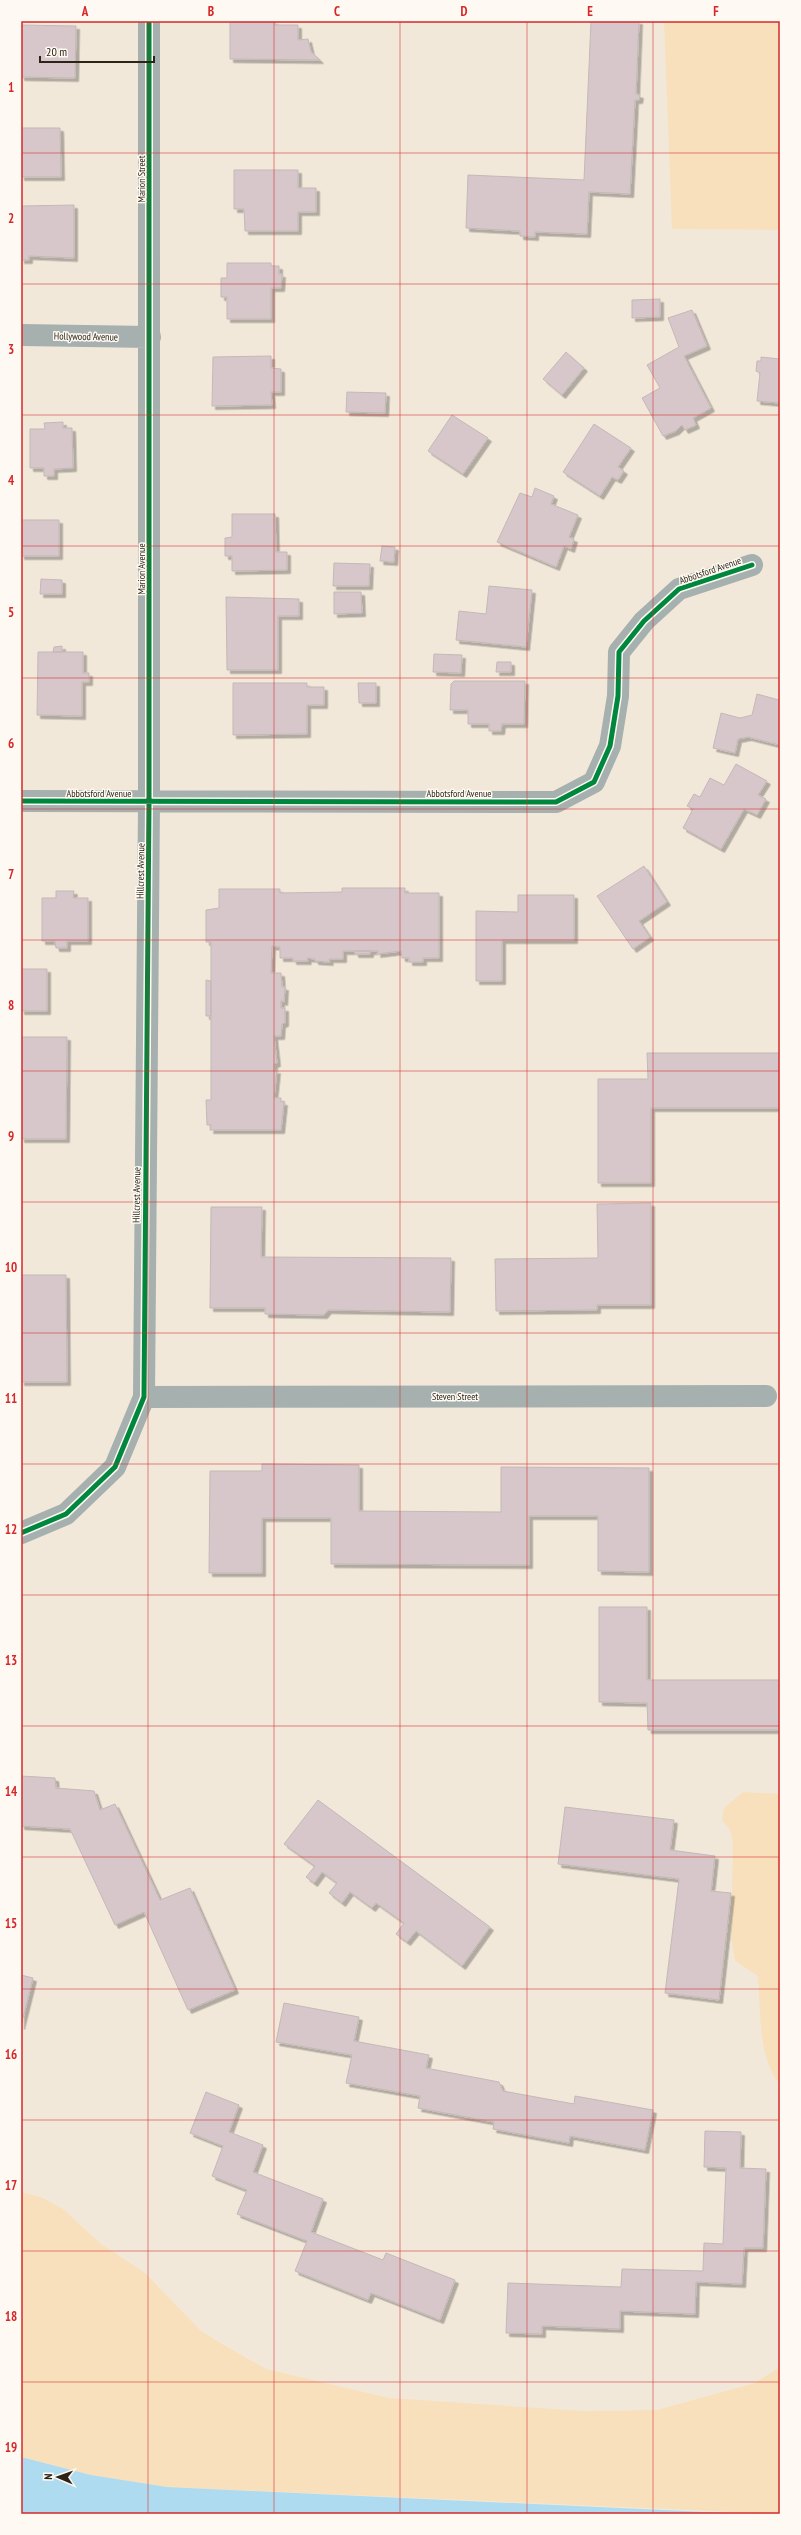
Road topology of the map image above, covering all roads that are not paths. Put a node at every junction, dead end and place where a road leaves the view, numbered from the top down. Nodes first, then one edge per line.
1 (149, 21) edge
2 (21, 335) edge
3 (150, 337) junction
4 (752, 564) dead end
5 (21, 802) edge
6 (149, 802) junction
7 (766, 1396) dead end
8 (144, 1397) junction
9 (21, 1533) edge

1 - 3 street, Marion Street
2 - 3 street, Hollywood Avenue
3 - 6 street, Marion Avenue
4 - 6 street, Abbotsford Avenue
5 - 6 street, Abbotsford Avenue
6 - 8 street, Hillcrest Avenue
7 - 8 street, Steven Street
8 - 9 street, Hillcrest Avenue

